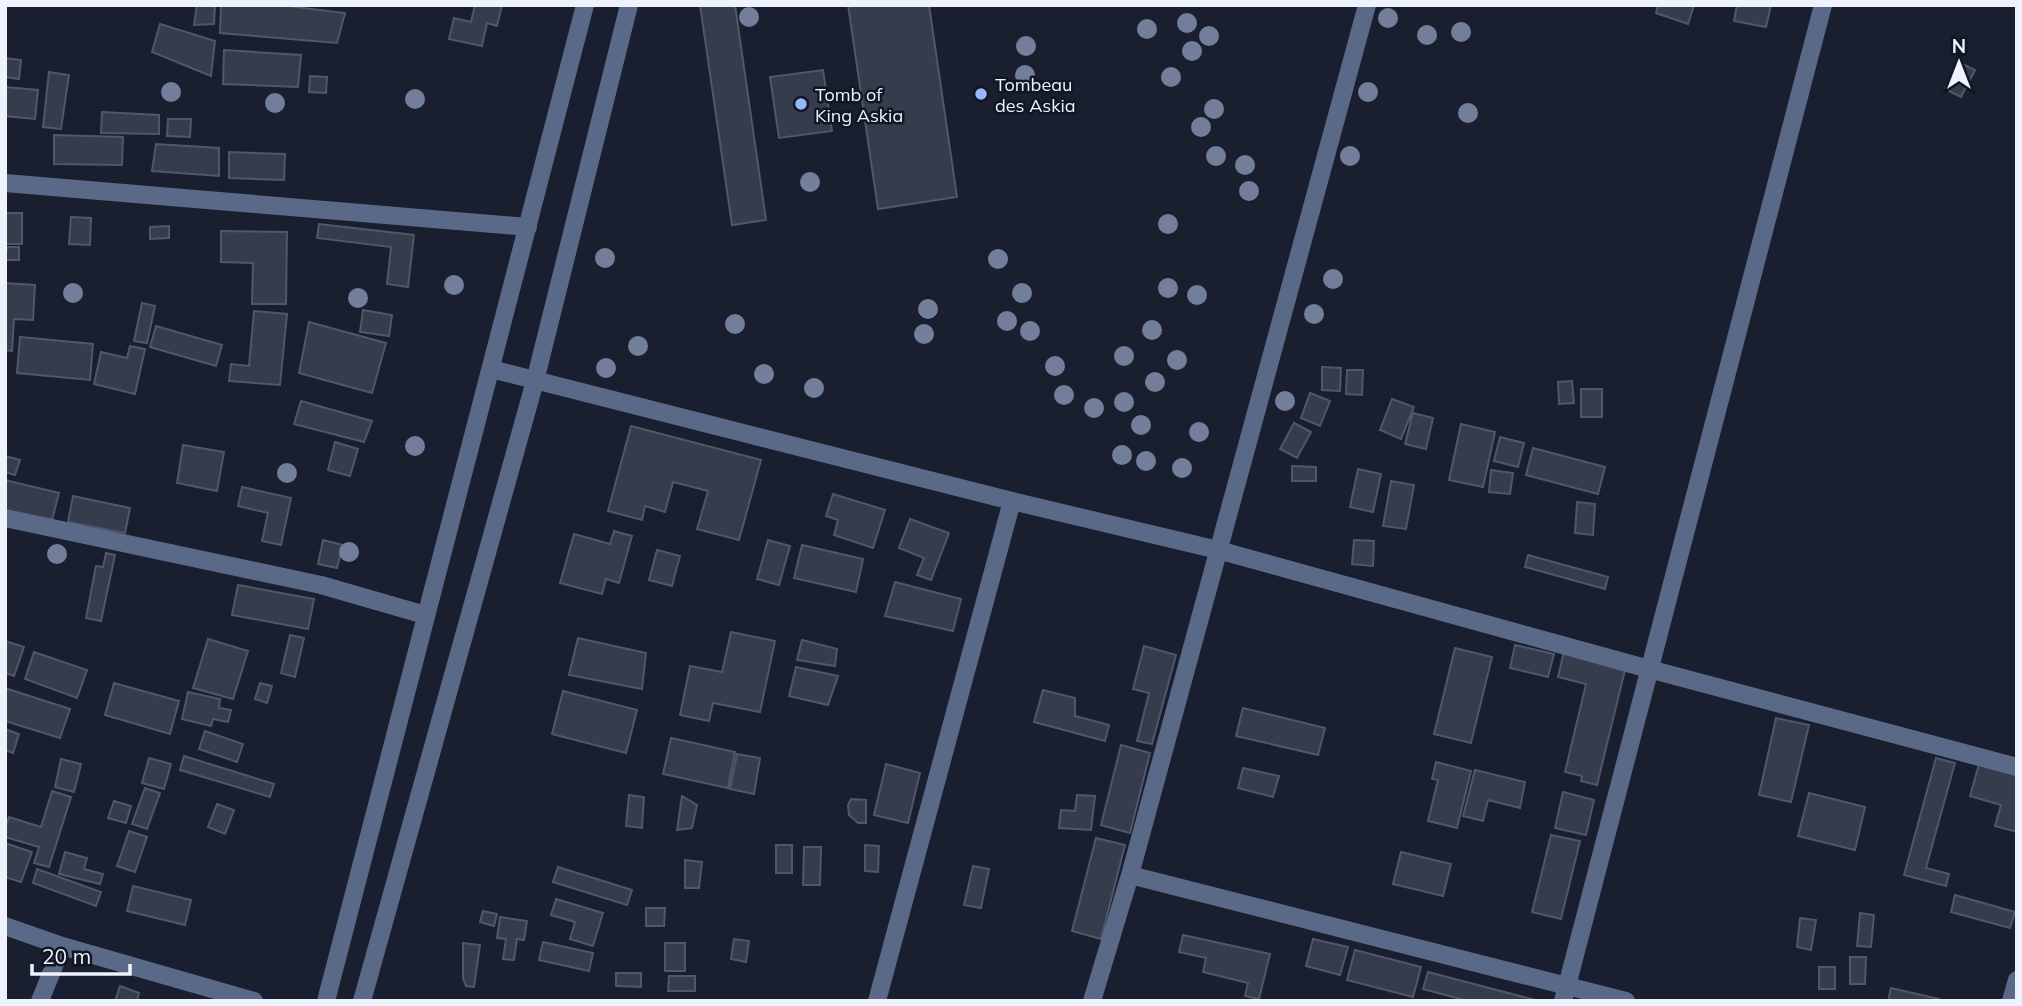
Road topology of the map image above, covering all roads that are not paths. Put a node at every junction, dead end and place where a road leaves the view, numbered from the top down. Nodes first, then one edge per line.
1 (585, 5) edge
2 (629, 5) edge
3 (1367, 5) edge
4 (1823, 5) edge
5 (5, 183) edge
6 (528, 227) junction
7 (491, 369) junction
8 (535, 381) junction
9 (1012, 501) junction
10 (5, 518) edge
11 (1218, 550) junction
12 (425, 615) junction
13 (1649, 669) junction
14 (2017, 767) edge
15 (1130, 875) junction
16 (5, 926) edge
17 (62, 946) junction
18 (2017, 980) edge
19 (1565, 993) edge
20 (40, 1001) edge
21 (254, 1001) edge
22 (326, 1001) edge
23 (362, 1001) edge
24 (877, 1001) edge
25 (1092, 1001) edge
26 (1626, 1001) edge
27 (2011, 1001) edge

1 - 6 street
2 - 8 street
3 - 11 street
4 - 13 street
5 - 6 street
6 - 7 street
7 - 8 street
7 - 12 street
8 - 9 street
8 - 23 street
9 - 11 street
9 - 24 street
10 - 12 street
11 - 13 street
11 - 15 street
12 - 22 street
13 - 14 street
13 - 19 street
15 - 19 street
15 - 25 street
16 - 17 street
17 - 20 street
17 - 21 street
18 - 27 street
19 - 26 street

